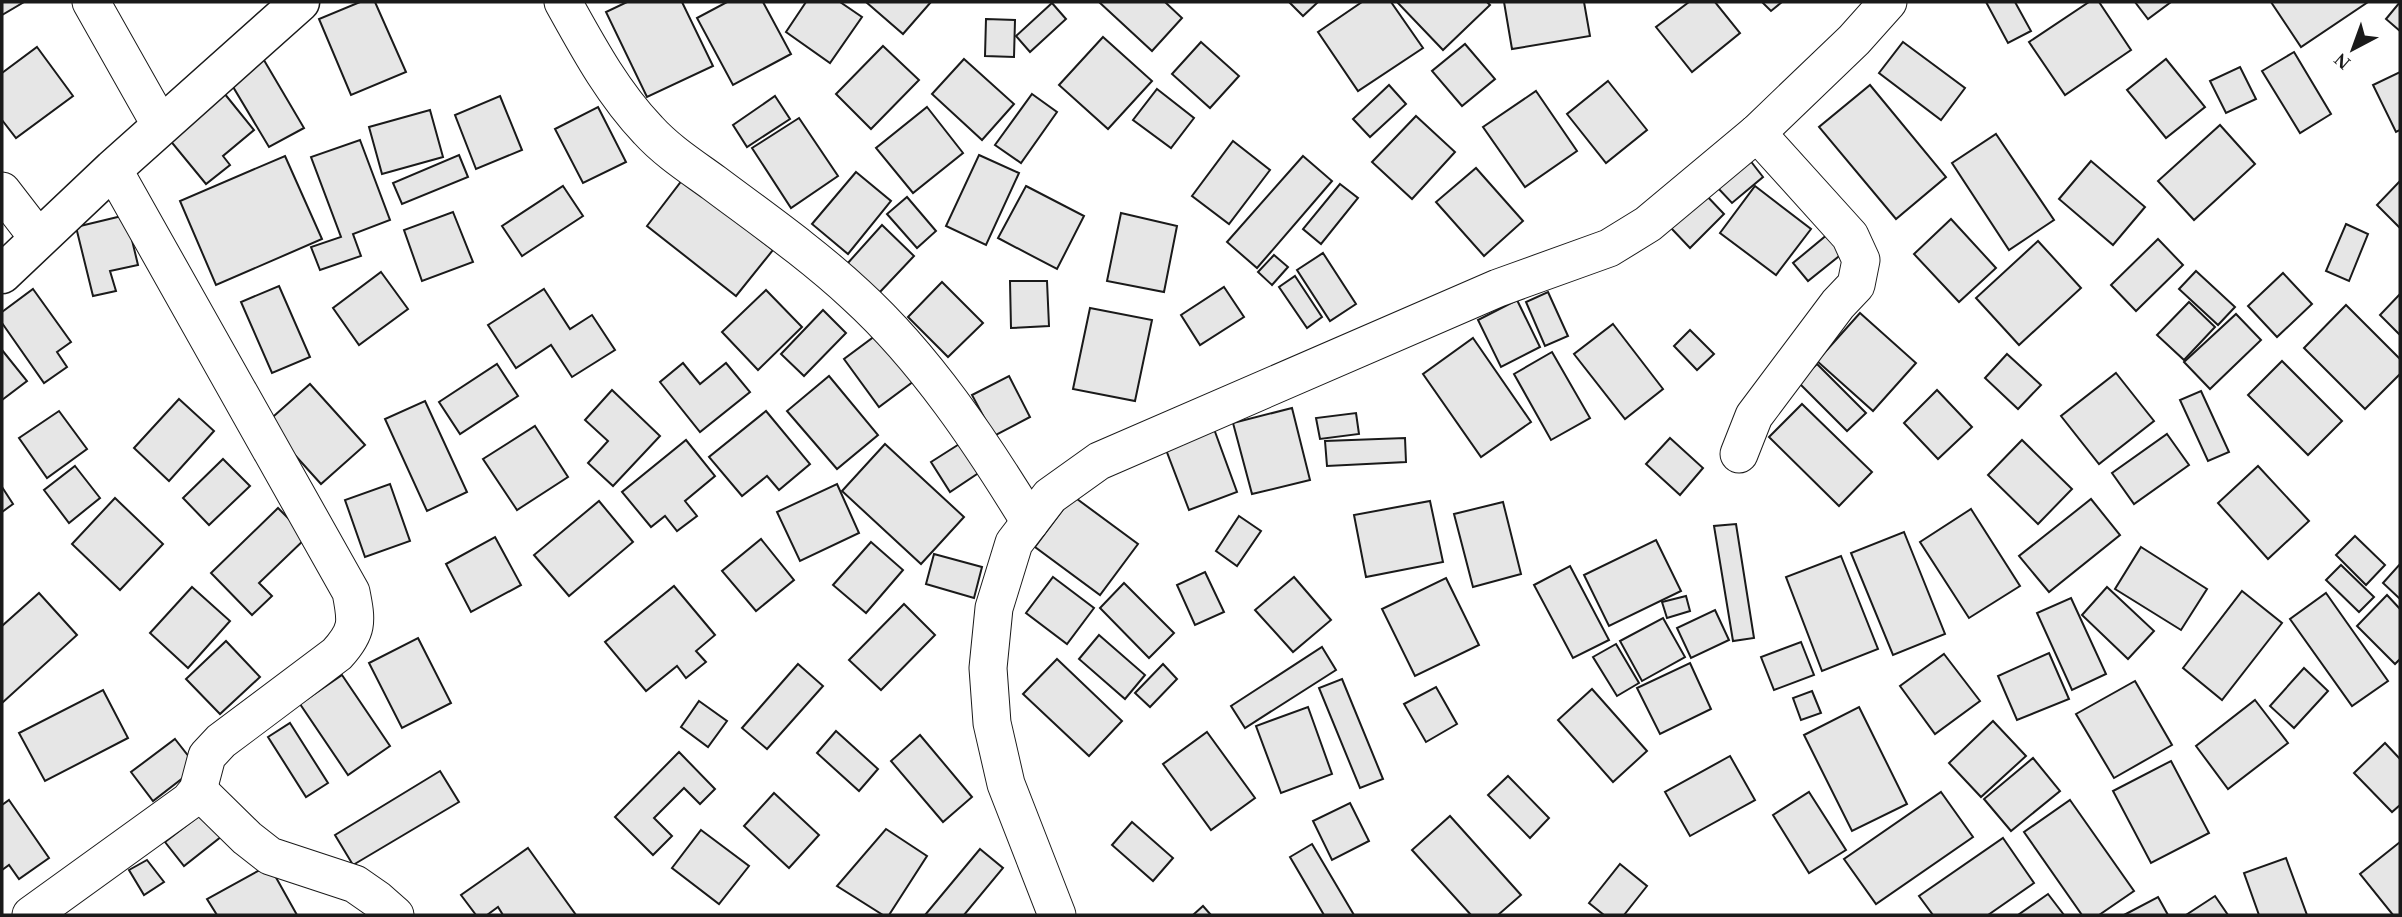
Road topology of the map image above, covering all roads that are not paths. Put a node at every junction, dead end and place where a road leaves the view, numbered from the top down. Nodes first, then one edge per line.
1 (91, 2) edge
2 (300, 2) edge
3 (563, 2) edge
4 (1879, 5) edge
5 (161, 126) junction
6 (1757, 133) junction
7 (113, 169) junction
8 (2, 191) edge
9 (39, 239) junction
10 (2, 274) edge
11 (1739, 454) dead end
12 (1030, 522) junction
13 (198, 790) junction
14 (31, 915) edge
15 (395, 915) edge
16 (1057, 915) edge

1 - 5 street
2 - 5 street
3 - 12 street
4 - 6 street
5 - 7 street
6 - 11 street
6 - 12 street
7 - 9 street
7 - 13 street
8 - 9 street
9 - 10 street
12 - 16 street
13 - 14 street
13 - 15 street

